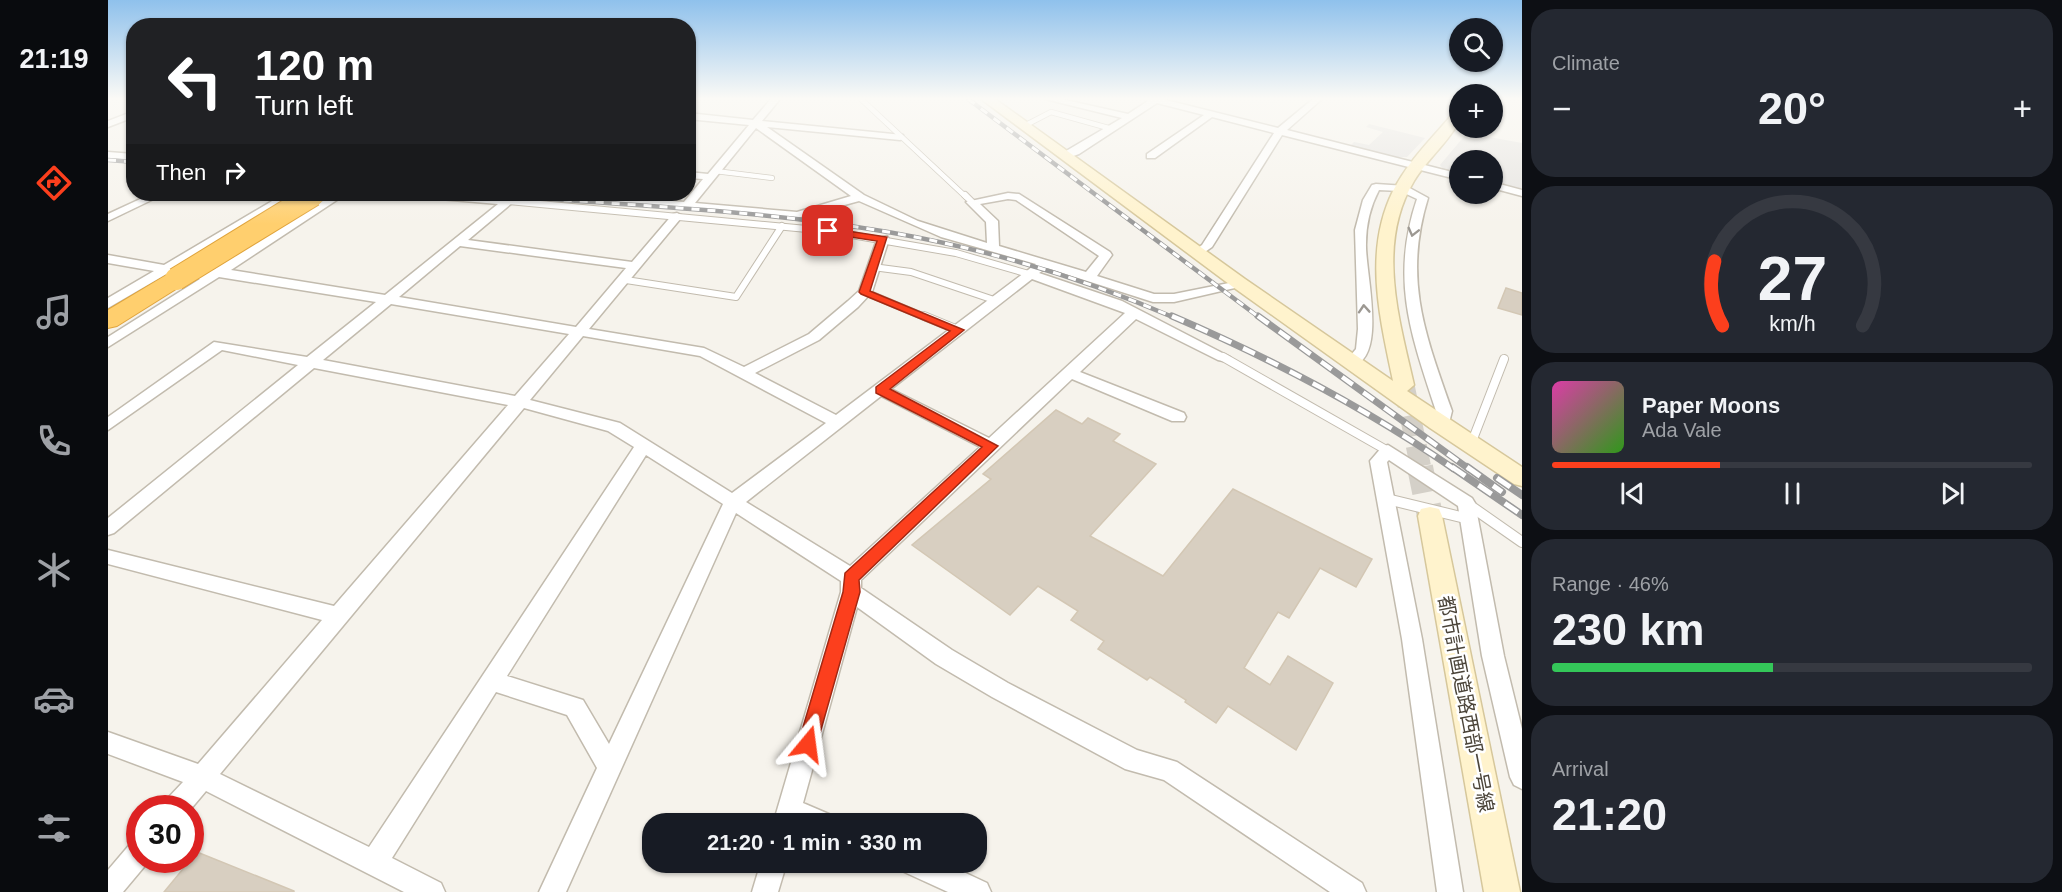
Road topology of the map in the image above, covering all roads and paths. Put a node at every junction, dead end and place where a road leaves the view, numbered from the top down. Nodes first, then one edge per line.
1 (740, 141) edge
2 (780, 141) edge
3 (905, 141) edge
4 (1044, 141) edge
5 (1092, 141) edge
6 (1173, 141) edge
7 (1274, 141) edge
8 (1314, 141) edge
9 (1438, 141) edge
10 (108, 155) edge
11 (126, 156) edge
12 (1065, 156) junction
13 (1151, 156) dead end
14 (1417, 166) junction
15 (712, 174) junction
16 (1449, 174) edge
17 (696, 175) edge
18 (772, 178) dead end
19 (1402, 188) junction
20 (1503, 189) edge
21 (696, 193) edge
22 (1522, 193) edge
23 (860, 197) junction
24 (144, 201) edge
25 (280, 201) edge
26 (314, 201) edge
27 (316, 201) edge
28 (508, 201) edge
29 (565, 201) edge
30 (612, 201) edge
31 (690, 201) edge
32 (972, 202) junction
33 (682, 210) junction
34 (108, 218) edge
35 (782, 226) junction
36 (883, 239) junction
37 (457, 242) junction
38 (993, 249) junction
39 (1199, 252) junction
40 (108, 259) edge
41 (873, 267) junction
42 (1039, 269) junction
43 (631, 273) junction
44 (171, 274) junction
45 (215, 274) junction
46 (1089, 277) junction
47 (1239, 283) junction
48 (865, 292) junction
49 (385, 299) junction
50 (997, 301) junction
51 (108, 304) edge
52 (1135, 312) junction
53 (108, 321) edge
54 (958, 330) junction
55 (581, 332) junction
56 (108, 343) edge
57 (1223, 357) joint
58 (1504, 359) dead end
59 (1352, 362) junction
60 (308, 363) junction
61 (745, 372) junction
62 (1070, 373) junction
63 (1404, 385) tunnel mouth
64 (881, 390) junction
65 (519, 402) junction
66 (1178, 417) dead end
67 (837, 422) junction
68 (1438, 423) junction
69 (108, 425) edge
70 (1470, 444) junction
71 (643, 446) junction
72 (991, 446) junction
73 (1388, 451) junction
74 (1522, 478) edge
75 (1387, 499) junction
76 (732, 503) junction
77 (1467, 511) junction
78 (1430, 516) tunnel mouth
79 (108, 528) edge
80 (1522, 542) edge
81 (108, 557) edge
82 (851, 585) junction
83 (339, 616) junction
84 (492, 681) junction
85 (108, 743) edge
86 (609, 767) junction
87 (202, 777) junction
88 (1522, 777) edge
89 (187, 795) edge
90 (788, 813) edge
91 (374, 863) junction
92 (126, 869) edge
93 (771, 873) edge
94 (936, 873) edge
95 (108, 890) edge
96 (1353, 891) edge
97 (432, 892) edge
98 (552, 892) edge
99 (765, 892) edge
100 (978, 892) edge
101 (1450, 892) edge
102 (1502, 892) edge

1 - 15 street
2 - 23 street
3 - 32 lane
4 - 12 street
5 - 12 street
6 - 13 street
7 - 39 street
8 - 14 street
9 - 14 street
10 - 11 street
12 - 39 street
14 - 16 street
14 - 19 street
15 - 17 street
15 - 18 lane
15 - 21 street
59 -> 19 street
19 - 63 street
19 -> 68 street
20 - 22 street
23 - 33 street
23 - 38 street
24 - 34 street
25 - 44 street
26 - 44 highway, bridge
27 - 45 street
28 - 37 street
29 - 33 lane
30 - 33 street
31 - 33 street
32 - 38 street
32 - 46 street
33 - 35 lane
33 - 43 street
35 - 36 lane
35 - 43 lane
36 - 41 street
36 - 42 lane
37 - 43 street
37 - 49 street
38 - 42 street
39 - 47 street
40 - 44 street
41 - 48 street
41 - 50 lane
42 - 46 street
42 - 50 street
42 - 52 street
43 - 55 street
44 - 45 street
44 - 51 street
44 - 53 highway
45 - 49 street
45 - 56 street
46 - 47 street
47 - 59 street
48 - 54 lane
48 - 61 street
49 - 55 street
49 - 60 street
50 - 54 street
52 - 57 street
52 - 62 street
54 - 64 street
55 - 61 street
55 - 65 street
57 - 73 lane
58 - 70 lane
59 - 68 street
60 - 65 street
60 - 69 street
60 - 79 street
61 - 67 street
62 - 66 street
62 - 72 street
64 - 67 street
64 - 72 street
65 - 71 street
65 - 83 street
67 - 76 street
68 - 70 street
70 - 74 street
71 - 76 street
71 - 84 street
72 - 82 street
73 - 75 street
73 - 77 street
75 - 77 lane
75 - 101 street
76 - 82 street
76 - 86 street
77 - 80 lane
77 - 88 street
78 - 102 street, 都市計画道路西部一号線
81 - 83 street
82 - 90 street
82 - 96 street
83 - 87 street
84 - 86 street
84 - 91 street
85 - 87 street
86 - 98 street
87 - 89 street
87 - 91 street
91 - 97 street
92 - 95 street
93 - 99 street
94 - 100 street

